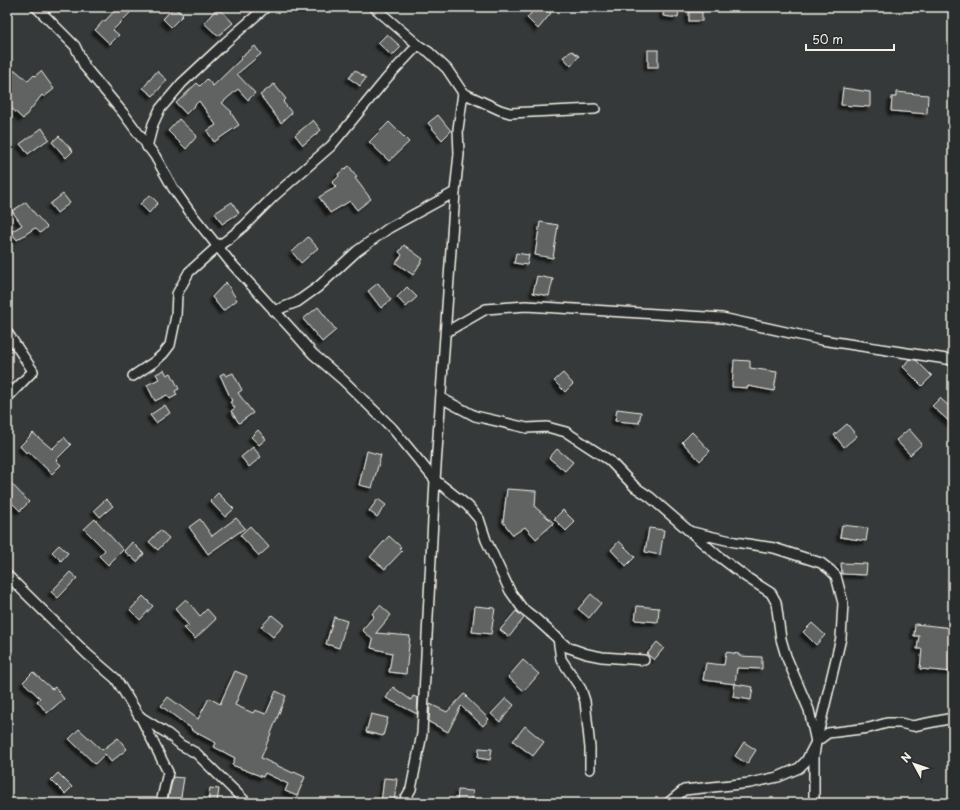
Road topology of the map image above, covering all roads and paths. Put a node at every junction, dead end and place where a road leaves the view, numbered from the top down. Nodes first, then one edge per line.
1 (36, 7) edge
2 (266, 7) edge
3 (374, 7) edge
4 (418, 45) junction
5 (462, 93) junction
6 (595, 109) dead end
7 (147, 148) junction
8 (454, 192) junction
9 (218, 246) junction
10 (274, 310) junction
11 (7, 332) edge
12 (446, 332) junction
13 (953, 360) edge
14 (133, 376) dead end
15 (7, 398) edge
16 (441, 398) junction
17 (435, 480) junction
18 (691, 532) junction
19 (7, 575) edge
20 (558, 638) junction
21 (644, 660) dead end
22 (139, 716) junction
23 (953, 718) edge
24 (816, 742) junction
25 (590, 769) dead end
26 (161, 803) edge
27 (247, 803) edge
28 (403, 803) edge
29 (668, 803) edge
30 (814, 803) edge

1 - 7 street
2 - 7 street
3 - 4 street
4 - 5 street
4 - 9 street
5 - 6 street
5 - 8 street
7 - 9 street
8 - 10 street
8 - 12 street
9 - 10 street
9 - 14 street
10 - 17 street
11 - 15 street
12 - 13 street
12 - 16 street
16 - 17 street
16 - 18 street
17 - 20 street
17 - 28 street
18 - 24 street
18 - 24 street
19 - 22 street
20 - 21 street
20 - 25 street
22 - 26 street
22 - 27 street
23 - 24 street
24 - 29 street
24 - 30 street

